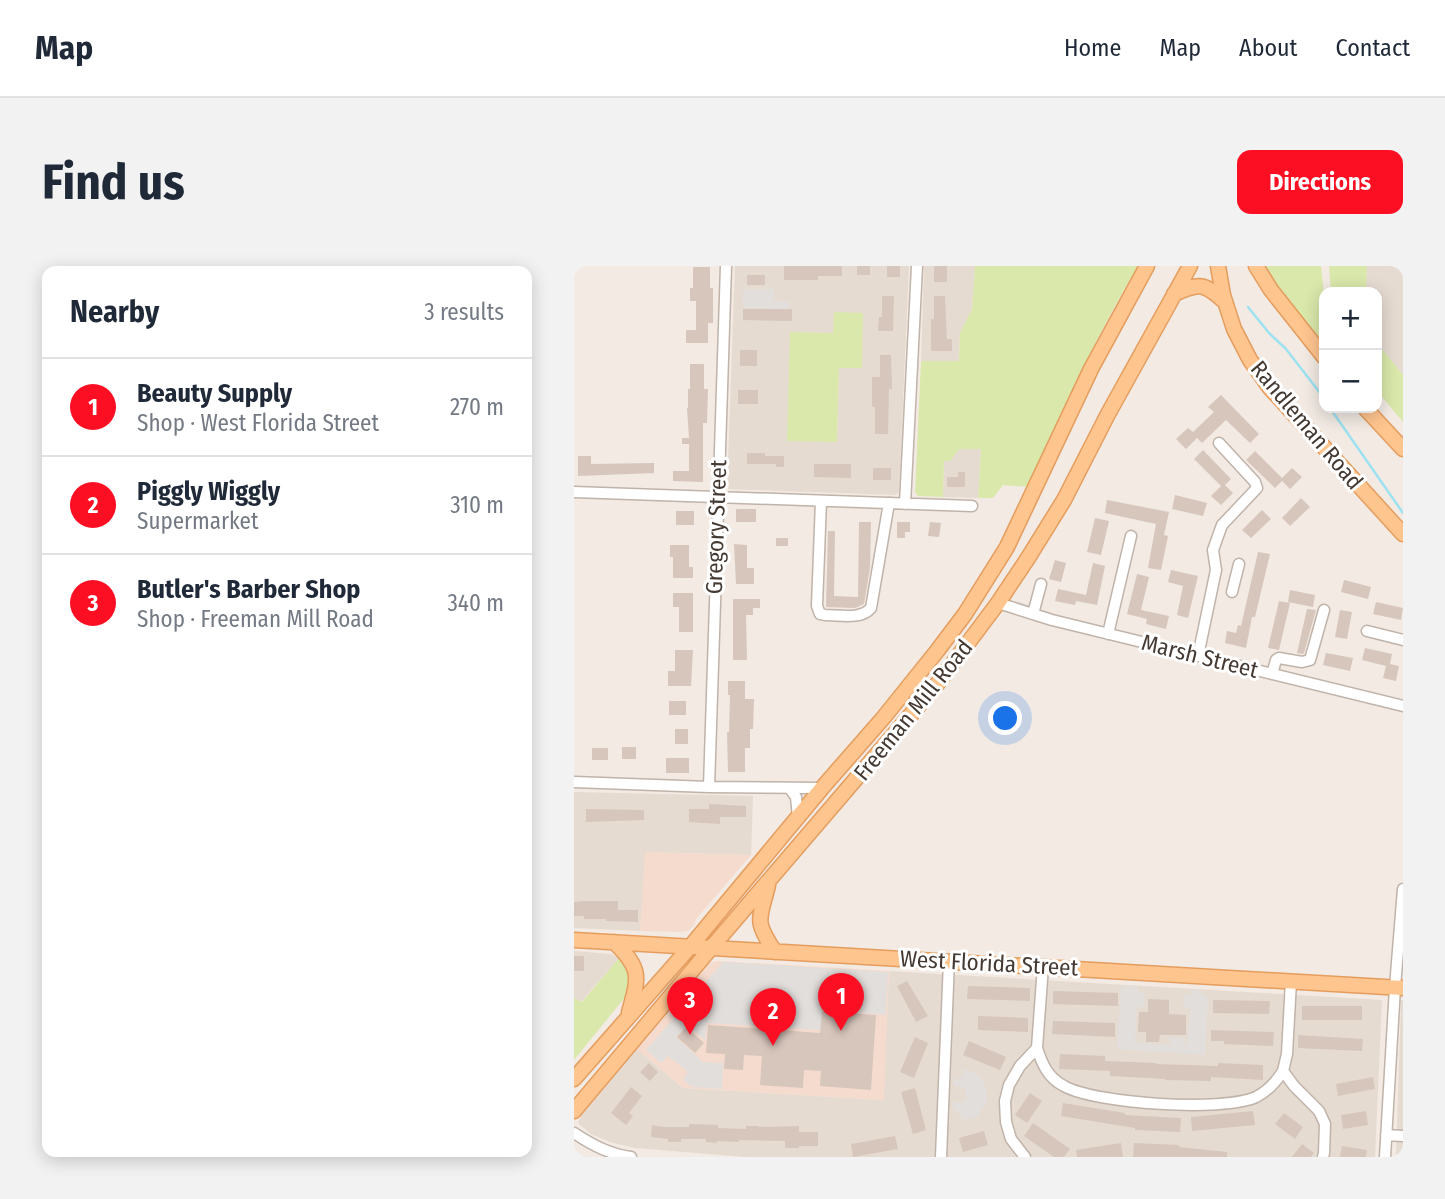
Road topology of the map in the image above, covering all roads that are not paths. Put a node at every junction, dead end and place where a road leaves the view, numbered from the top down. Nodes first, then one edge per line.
1 (726, 266) edge
2 (916, 266) edge
3 (1147, 266) edge
4 (1190, 266) edge
5 (1217, 266) edge
6 (1256, 266) edge
7 (1174, 294) junction
8 (1225, 302) junction
9 (1319, 350) edge
10 (1371, 413) edge
11 (1219, 443) dead end
12 (1403, 449) edge
13 (574, 492) edge
14 (717, 497) junction
15 (821, 500) junction
16 (889, 503) junction
17 (905, 504) junction
18 (972, 506) dead end
19 (1403, 534) edge
20 (1131, 536) dead end
21 (1239, 564) dead end
22 (1215, 572) junction
23 (1236, 579) junction
24 (1041, 584) dead end
25 (1232, 592) dead end
26 (998, 603) junction
27 (1324, 610) dead end
28 (1034, 614) junction
29 (1367, 631) dead end
30 (1108, 634) junction
31 (1403, 640) edge
32 (1198, 656) junction
33 (1272, 674) junction
34 (1403, 706) edge
35 (574, 782) edge
36 (709, 787) junction
37 (789, 788) junction
38 (822, 788) junction
39 (798, 817) junction
40 (769, 880) junction
41 (1403, 888) edge
42 (574, 940) edge
43 (614, 942) junction
44 (690, 947) junction
45 (711, 948) junction
46 (775, 952) junction
47 (949, 961) junction
48 (1043, 966) junction
49 (1291, 981) junction
50 (1399, 987) edge
51 (628, 1016) junction
52 (1037, 1048) junction
53 (1283, 1071) junction
54 (574, 1079) edge
55 (574, 1111) edge
56 (574, 1133) edge
57 (1386, 1135) junction
58 (1403, 1136) edge
59 (631, 1157) edge
60 (941, 1157) edge
61 (1025, 1157) edge
62 (1323, 1157) edge
63 (1385, 1157) edge

1 - 14 street, Gregory Street
2 - 17 street
3 - 38 main road, Freeman Mill Road
4 - 7 main road, Freeman Mill Road
5 - 8 main road, Randleman Road
6 - 9 main road
7 - 8 main road
7 - 26 main road, Freeman Mill Road
8 - 19 main road, Randleman Road
10 - 12 main road
11 - 22 street
13 - 14 street
14 - 15 street
14 - 36 street, Gregory Street
15 - 16 street
15 - 16 street
16 - 17 street
17 - 18 street
20 - 30 street
21 - 23 street
22 - 23 street
22 - 32 street
23 - 25 street
24 - 28 street
26 - 28 street, Marsh Street
26 - 40 main road, Freeman Mill Road
27 - 33 street
28 - 30 street, Marsh Street
29 - 31 street
30 - 32 street, Marsh Street
32 - 33 street, Marsh Street
33 - 34 street, Marsh Street
35 - 36 street
36 - 37 street
37 - 38 street
37 - 39 street
38 - 39 main road, Freeman Mill Road
39 - 44 main road, Freeman Mill Road
40 - 45 main road, Freeman Mill Road
40 - 46 main road
41 - 50 street
42 - 43 main road, West Florida Street
43 - 44 main road, West Florida Street
43 - 51 main road
44 - 45 main road, West Florida Street
44 - 51 main road, Freeman Mill Road
45 - 46 main road, West Florida Street
45 - 55 main road, Freeman Mill Road
46 - 47 main road, West Florida Street
47 - 48 main road, West Florida Street
47 - 60 street
48 - 49 main road, West Florida Street
48 - 52 street
49 - 50 main road, West Florida Street
49 - 53 street
50 - 57 street
51 - 54 main road, Freeman Mill Road
52 - 53 street
52 - 61 street
53 - 62 street
56 - 59 street
57 - 58 street
57 - 63 street

